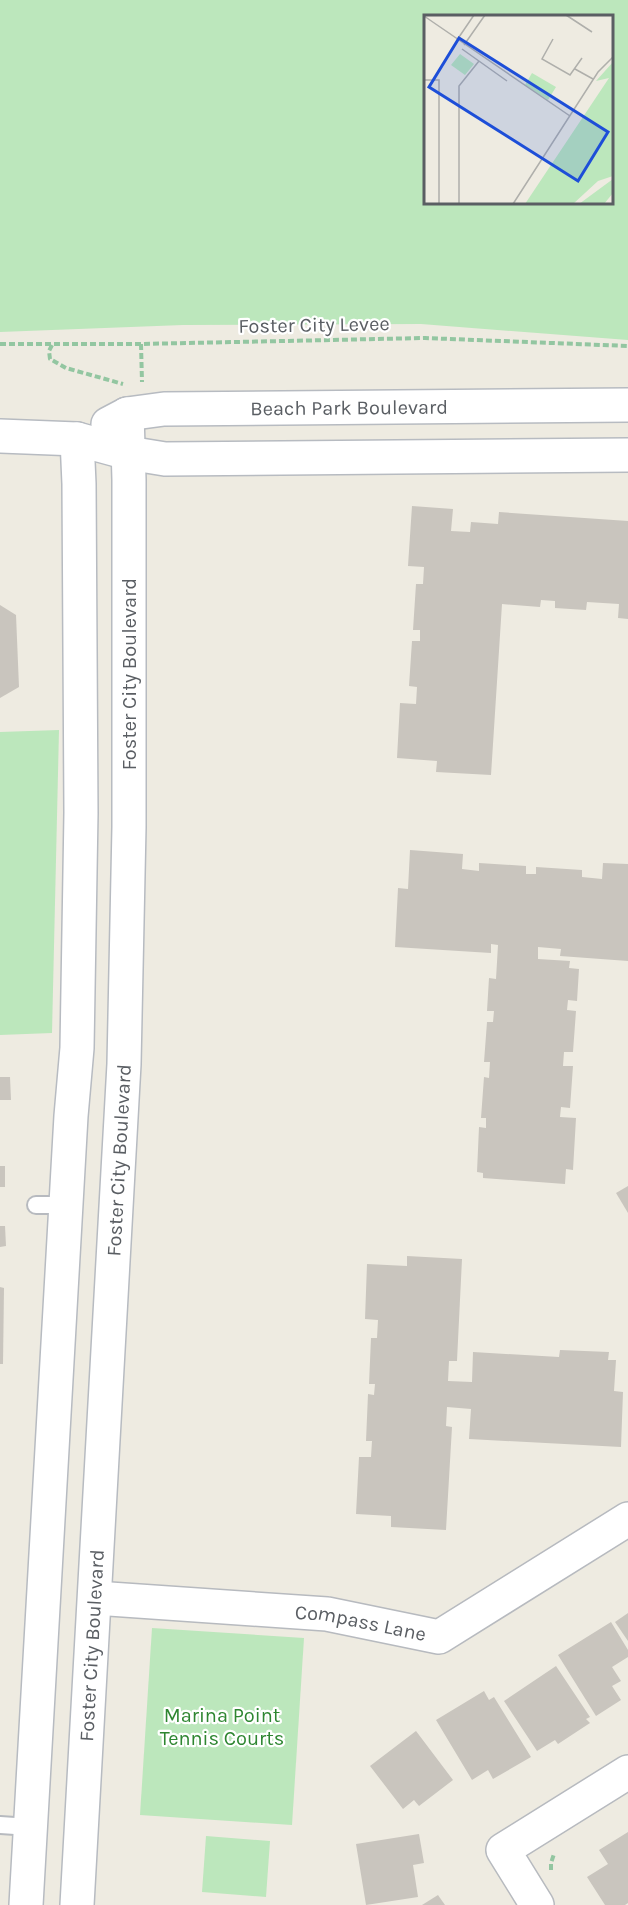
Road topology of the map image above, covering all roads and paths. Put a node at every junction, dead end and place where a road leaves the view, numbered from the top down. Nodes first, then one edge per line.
1 (0, 344) edge
2 (141, 344) junction
3 (52, 345) junction
4 (628, 346) edge
5 (132, 395) junction
6 (628, 405) edge
7 (0, 436) edge
8 (77, 439) junction
9 (128, 453) junction
10 (628, 454) edge
11 (628, 1519) edge
12 (95, 1598) junction
13 (628, 1772) edge
14 (15, 1826) edge
15 (556, 1850) dead end
16 (551, 1873) dead end
17 (26, 1905) edge
18 (77, 1905) edge
19 (537, 1905) edge

1 - 3 path, Foster City Levee
2 - 3 path, Foster City Levee
2 - 4 path, Foster City Levee
2 - 5 path
3 - 5 path
5 - 6 main road, Beach Park Boulevard
5 - 8 main road, Beach Park Boulevard
5 - 9 main road, Foster City Boulevard
7 - 8 main road, Beach Park Boulevard
8 - 9 main road, Beach Park Boulevard
8 - 14 main road
9 - 10 main road, Beach Park Boulevard
9 - 12 main road, Foster City Boulevard
11 - 12 main road, Compass Lane
12 - 18 main road, Foster City Boulevard
13 - 19 main road
14 - 17 main road
15 - 16 path

